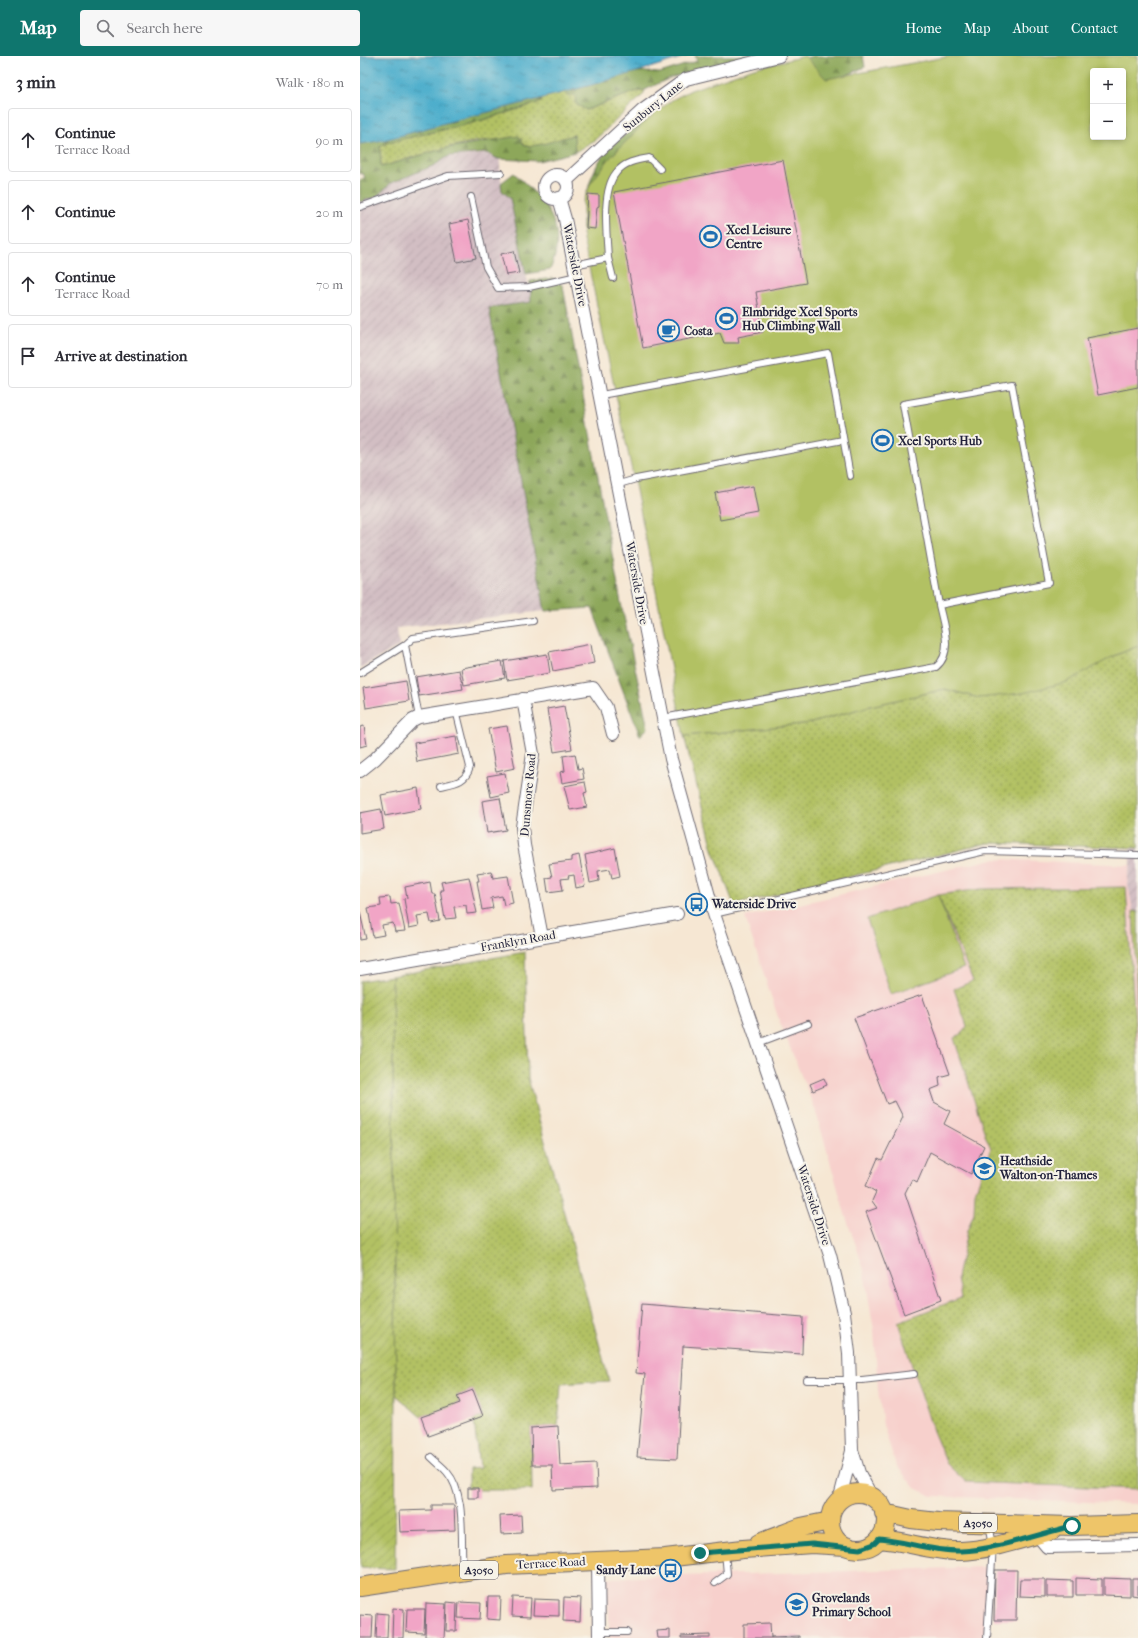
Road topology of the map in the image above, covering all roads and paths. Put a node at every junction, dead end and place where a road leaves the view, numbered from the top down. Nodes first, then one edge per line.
1 (779, 56) edge
2 (660, 169) dead end
3 (500, 173) dead end
4 (566, 181) junction
5 (471, 197) dead end
6 (560, 198) junction
7 (360, 206) edge
8 (608, 258) junction
9 (575, 271) junction
10 (613, 278) dead end
11 (601, 395) junction
12 (843, 440) junction
13 (850, 476) dead end
14 (619, 484) junction
15 (939, 605) junction
16 (533, 621) dead end
17 (406, 645) junction
18 (360, 673) edge
19 (523, 699) junction
20 (456, 710) junction
21 (419, 717) junction
22 (663, 718) junction
23 (614, 734) dead end
24 (360, 771) edge
25 (441, 786) dead end
26 (1138, 855) edge
27 (677, 914) dead end
28 (714, 914) junction
29 (542, 937) junction
30 (360, 969) edge
31 (808, 1024) dead end
32 (758, 1042) junction
33 (914, 1374) dead end
34 (851, 1379) junction
35 (807, 1380) dead end
36 (852, 1450) junction
37 (431, 1457) dead end
38 (872, 1497) junction
39 (838, 1501) junction
40 (884, 1513) junction
41 (830, 1521) junction
42 (989, 1523) junction
43 (1138, 1524) edge
44 (1072, 1526) junction
45 (1037, 1535) junction
46 (879, 1539) junction
47 (1138, 1545) edge
48 (846, 1546) junction
49 (994, 1546) junction
50 (743, 1549) junction
51 (725, 1551) junction
52 (598, 1561) junction
53 (464, 1572) junction
54 (715, 1583) dead end
55 (360, 1587) edge
56 (627, 1632) dead end
57 (599, 1635) edge
58 (988, 1638) edge

1 - 4 street, Sunbury Lane
2 - 8 lane
3 - 7 lane
4 - 6 street
4 - 6 street
5 - 9 lane
6 - 9 street, Waterside Drive
8 - 9 lane
8 - 10 lane
9 - 11 street, Waterside Drive
11 - 12 lane
11 - 14 street, Waterside Drive
12 - 13 lane
12 - 14 lane
14 - 22 street, Waterside Drive
15 - 15 lane
15 - 22 lane
16 - 17 lane
17 - 18 lane
17 - 21 lane
19 - 20 street
19 - 23 street
19 - 29 street, Dunsmore Road
20 - 21 street
20 - 25 lane
21 - 24 street
22 - 28 street, Waterside Drive
26 - 28 lane
27 - 29 street, Franklyn Road
28 - 32 street, Waterside Drive
29 - 30 street, Franklyn Road
31 - 32 lane
32 - 34 street, Waterside Drive
33 - 34 lane
34 - 35 lane
34 - 36 street, Waterside Drive
36 - 38 street, Waterside Drive
36 - 39 street, Waterside Drive
37 - 53 lane
38 - 39 main road
38 - 40 main road
39 - 41 main road
40 - 42 main road, A3050
40 - 46 main road
41 - 48 main road
41 - 50 main road, Terrace Road / A3050
42 - 44 main road, A3050
42 - 49 lane
43 - 44 main road, A3050
44 - 45 main road, A3050
45 - 47 street
45 - 49 main road, A3050
46 - 48 main road
46 - 49 main road, A3050
48 - 50 main road, Terrace Road / A3050
49 - 58 lane
50 - 51 main road, Terrace Road / A3050
51 - 52 main road, Terrace Road / A3050
51 - 54 lane
52 - 53 main road, Terrace Road / A3050
52 - 57 street
53 - 55 main road, Terrace Road / A3050
56 - 57 lane

